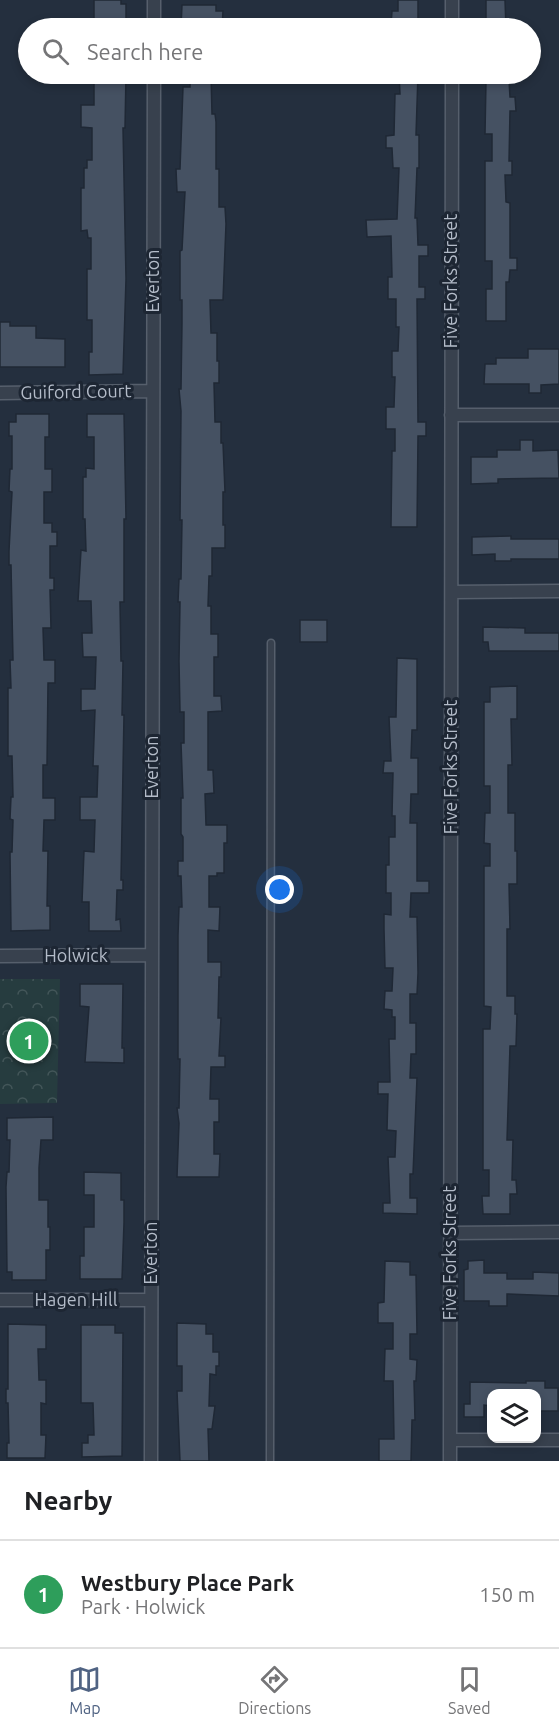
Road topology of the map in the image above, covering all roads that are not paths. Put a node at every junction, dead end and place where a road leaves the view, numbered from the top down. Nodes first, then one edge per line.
1 (154, 0) edge
2 (452, 0) edge
3 (154, 18) edge
4 (452, 18) edge
5 (154, 84) edge
6 (452, 84) edge
7 (153, 391) junction
8 (0, 393) edge
9 (451, 415) junction
10 (559, 415) edge
11 (559, 591) edge
12 (452, 592) junction
13 (272, 643) dead end
14 (152, 955) junction
15 (0, 956) edge
16 (559, 1232) edge
17 (450, 1233) junction
18 (0, 1300) edge
19 (152, 1300) junction
20 (450, 1440) junction
21 (559, 1440) edge
22 (151, 1461) edge
23 (270, 1461) edge
24 (450, 1461) edge

1 - 3 street
2 - 4 street
5 - 7 street, Everton
6 - 9 street, Five Forks Street
7 - 8 street, Guiford Court
7 - 14 street, Everton
9 - 10 street
9 - 12 street, Five Forks Street
11 - 12 street
12 - 17 street, Five Forks Street
13 - 23 lane
14 - 15 street, Holwick
14 - 19 street, Everton
16 - 17 street
17 - 20 street, Five Forks Street
18 - 19 street, Hagen Hill
19 - 22 street, Everton
20 - 21 street
20 - 24 street, Five Forks Street

